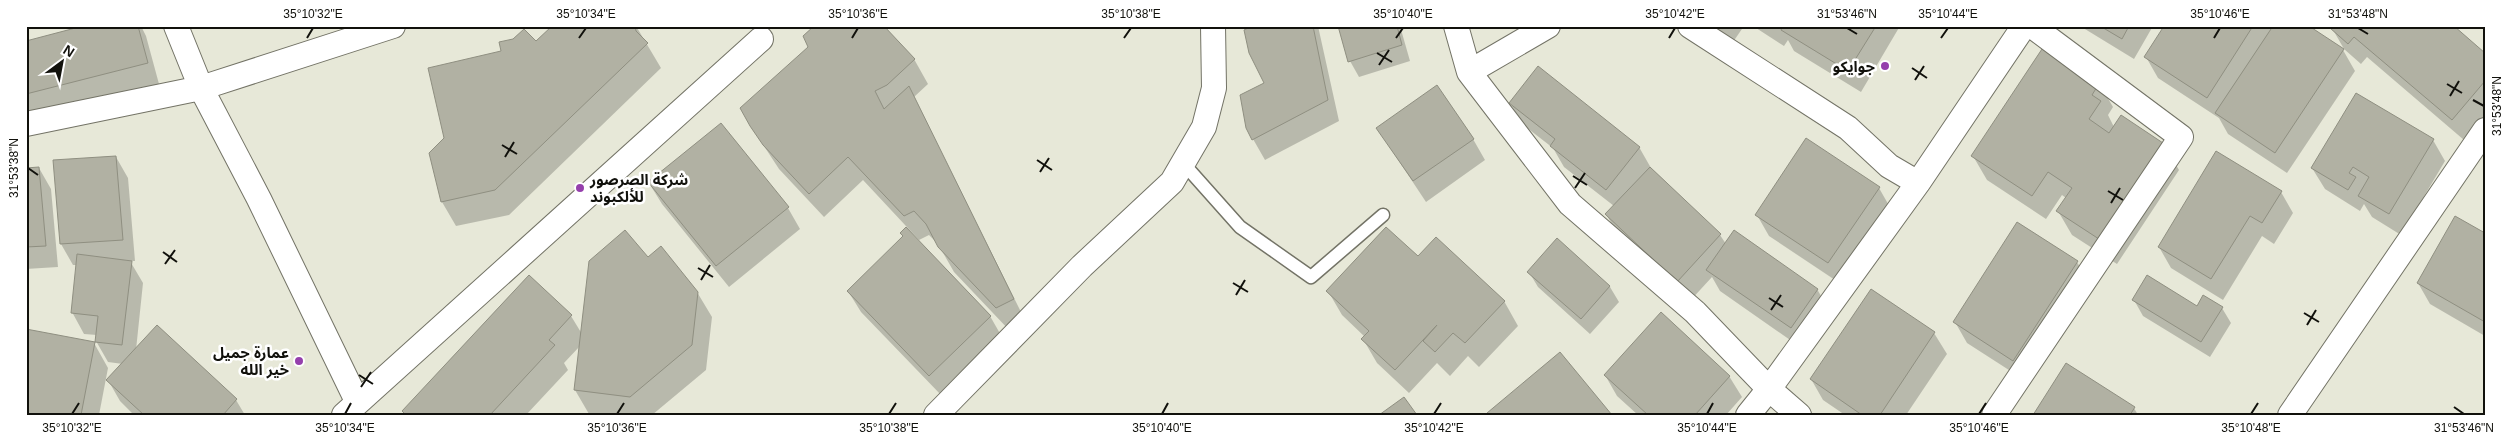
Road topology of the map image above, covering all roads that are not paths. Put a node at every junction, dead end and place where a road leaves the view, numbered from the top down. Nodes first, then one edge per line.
1 (176, 26) edge
2 (393, 26) edge
3 (1213, 26) edge
4 (1456, 26) edge
5 (1548, 26) edge
6 (1690, 26) edge
7 (2024, 26) edge
8 (2032, 26) edge
9 (761, 39) dead end
10 (1469, 72) junction
11 (201, 88) junction
12 (26, 124) edge
13 (2485, 130) edge
14 (1183, 163) junction
15 (1918, 183) junction
16 (1383, 215) dead end
17 (1770, 389) junction
18 (350, 408) edge
19 (936, 415) edge
20 (1748, 415) edge
21 (1799, 415) edge
22 (1994, 415) edge
23 (2290, 415) edge

1 - 11 street
2 - 11 street
3 - 14 street
4 - 10 street
5 - 10 street
6 - 15 street
7 - 15 street
8 - 22 street
9 - 18 street
10 - 17 street
11 - 12 street
11 - 18 street
13 - 23 street
14 - 16 lane
14 - 19 street
15 - 17 street
17 - 20 street
17 - 21 street

